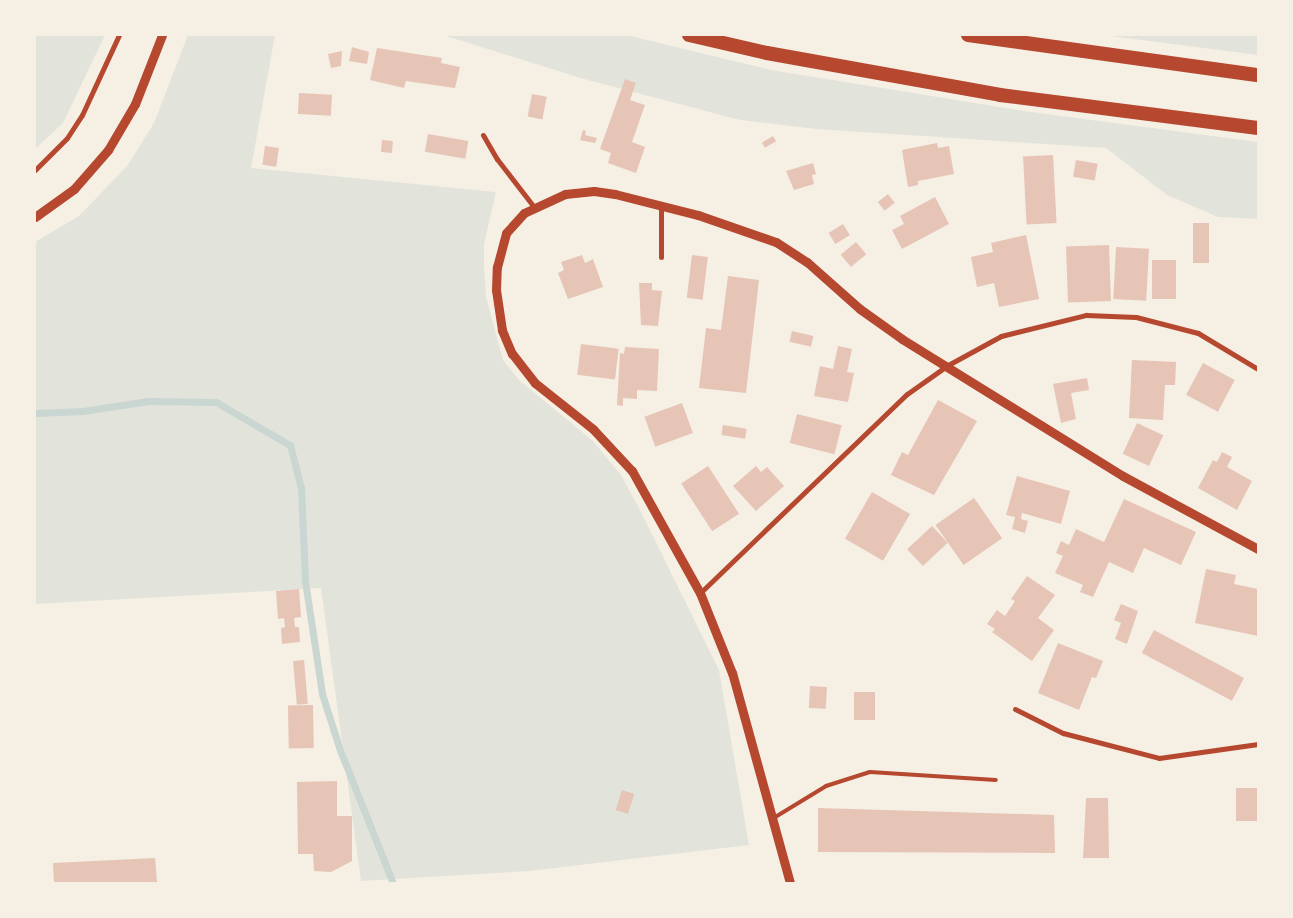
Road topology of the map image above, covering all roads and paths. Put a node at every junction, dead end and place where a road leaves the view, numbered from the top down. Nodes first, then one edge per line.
1 (119, 35) edge
2 (162, 35) edge
3 (689, 35) edge
4 (968, 35) edge
5 (1258, 75) edge
6 (1258, 128) edge
7 (483, 135) dead end
8 (35, 170) edge
9 (662, 204) junction
10 (534, 208) junction
11 (35, 217) edge
12 (660, 257) dead end
13 (948, 364) junction
14 (1258, 369) edge
15 (1258, 549) edge
16 (700, 593) junction
17 (1015, 709) dead end
18 (1258, 744) edge
19 (996, 780) dead end
20 (772, 819) junction
21 (790, 883) edge

1 - 8 street
2 - 11 street
3 - 6 highway
4 - 5 highway
7 - 10 street
9 - 10 street
9 - 12 street
9 - 13 street
10 - 16 street
13 - 14 street
13 - 15 street
13 - 16 street
16 - 20 street
17 - 18 street
19 - 20 lane
20 - 21 street

